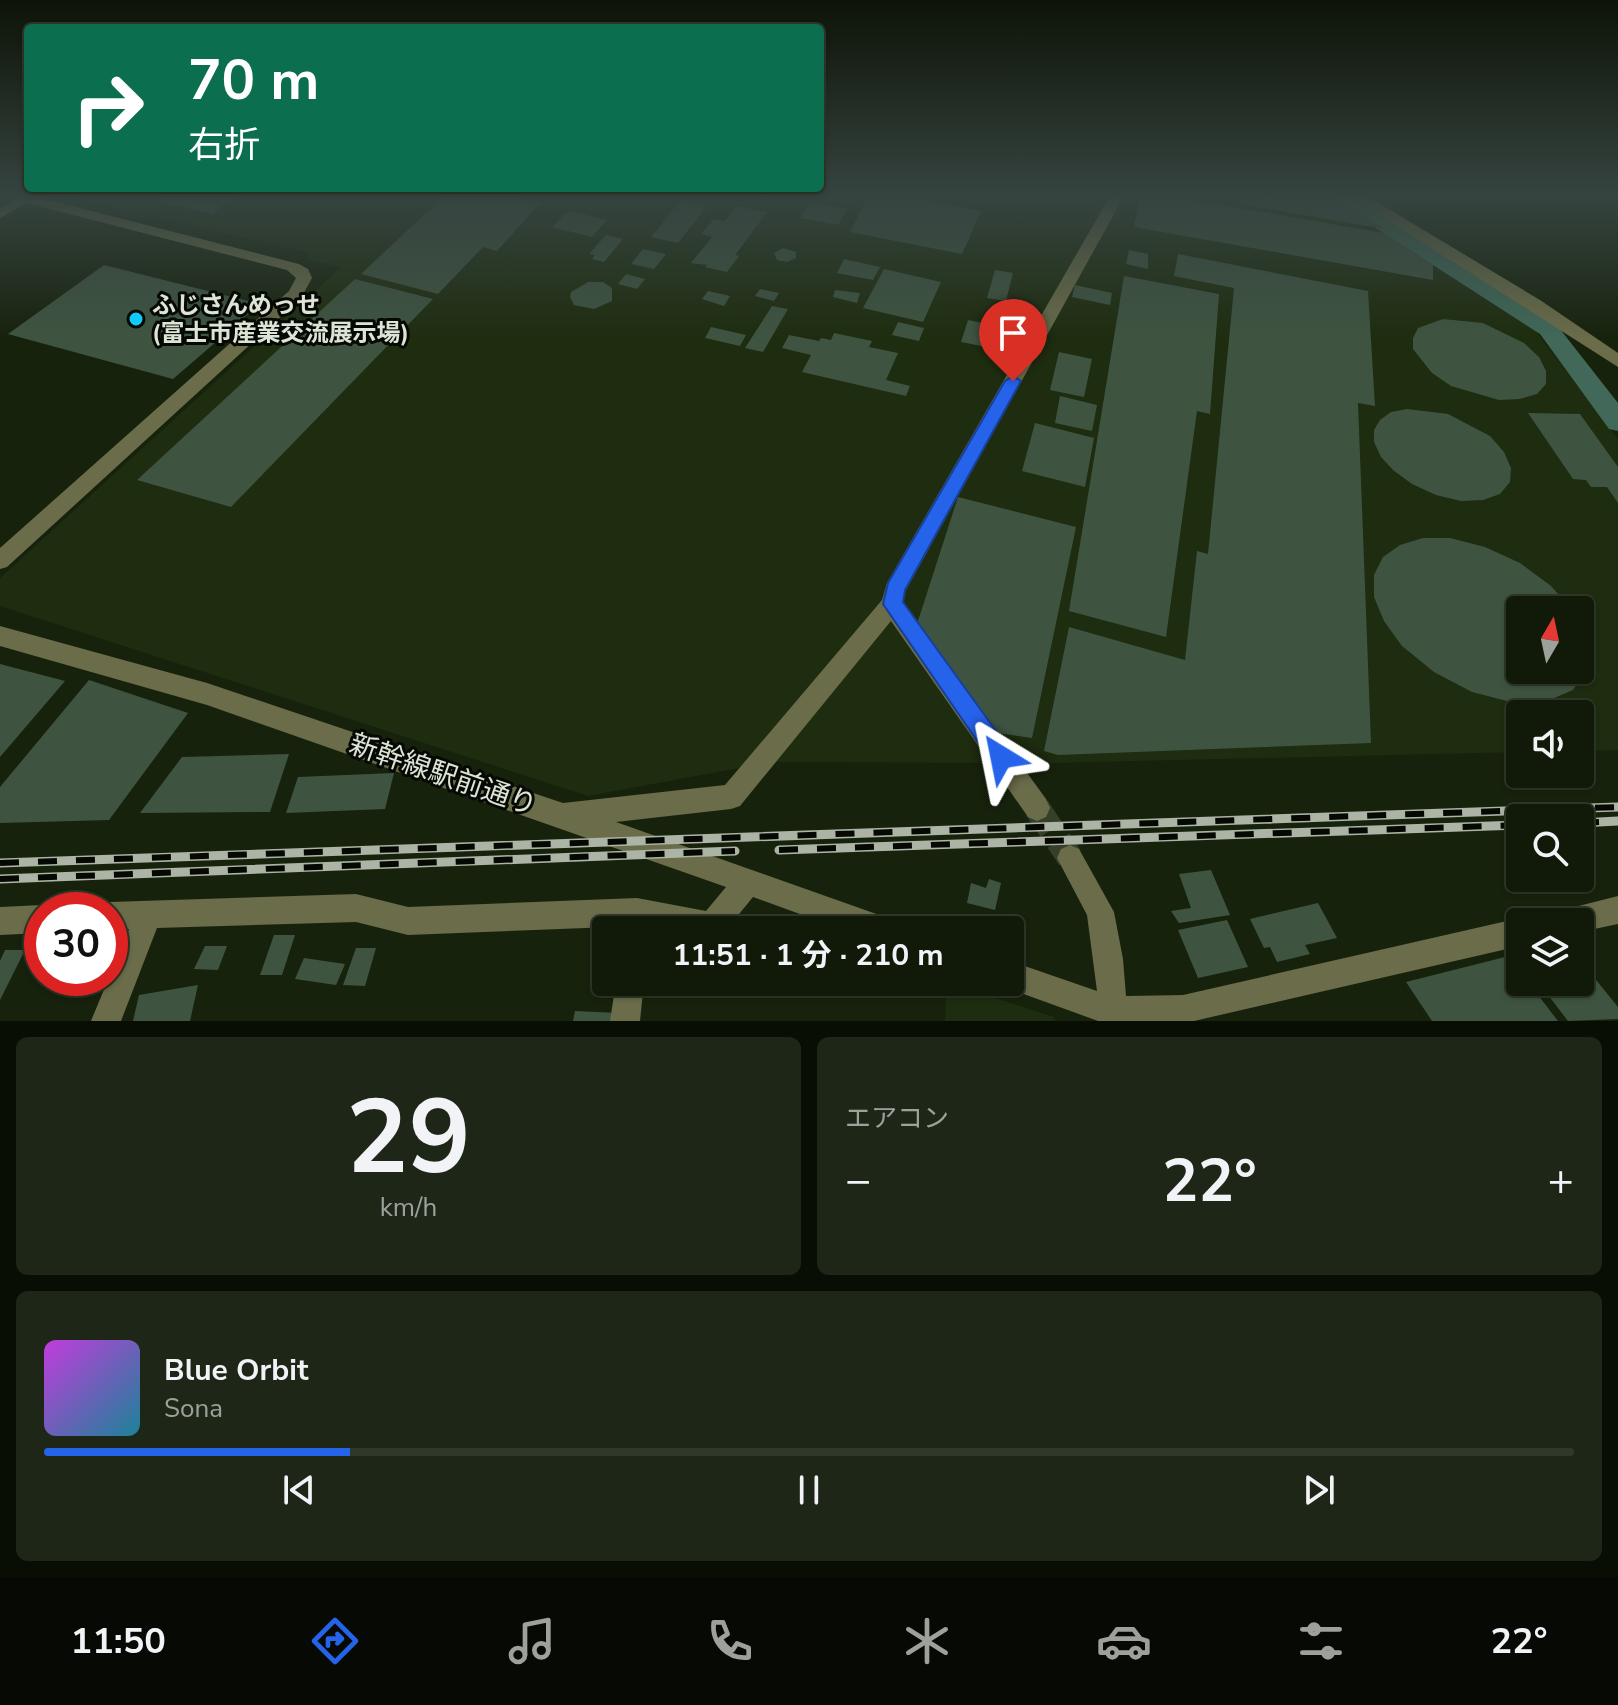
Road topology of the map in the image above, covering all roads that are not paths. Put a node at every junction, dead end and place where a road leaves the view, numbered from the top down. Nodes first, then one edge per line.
1 (202, 244) edge
2 (1090, 244) edge
3 (1435, 244) edge
4 (1618, 361) edge
5 (0, 561) edge
6 (892, 604) junction
7 (0, 636) edge
8 (1037, 808) tunnel mouth
9 (561, 815) junction
10 (1070, 858) tunnel mouth
11 (747, 883) junction
12 (1618, 910) edge
13 (148, 915) junction
14 (1594, 915) edge
15 (128, 916) edge
16 (720, 916) edge
17 (842, 916) edge
18 (24, 920) edge
19 (0, 921) edge
20 (592, 921) edge
21 (1506, 935) edge
22 (1024, 980) edge
23 (628, 996) edge
24 (1121, 1018) edge
25 (106, 1021) edge
26 (625, 1021) edge

1 - 5 street
2 - 6 street
3 - 4 street
6 - 8 street
6 - 9 street
7 - 9 street, 新幹線駅前通り
9 - 11 street, 新幹線駅前通り
10 - 24 street
11 - 16 street
11 - 17 street, 新幹線駅前通り
12 - 14 street
13 - 15 street
13 - 20 street
13 - 25 street
18 - 19 street
21 - 24 street
22 - 24 street
23 - 26 street

